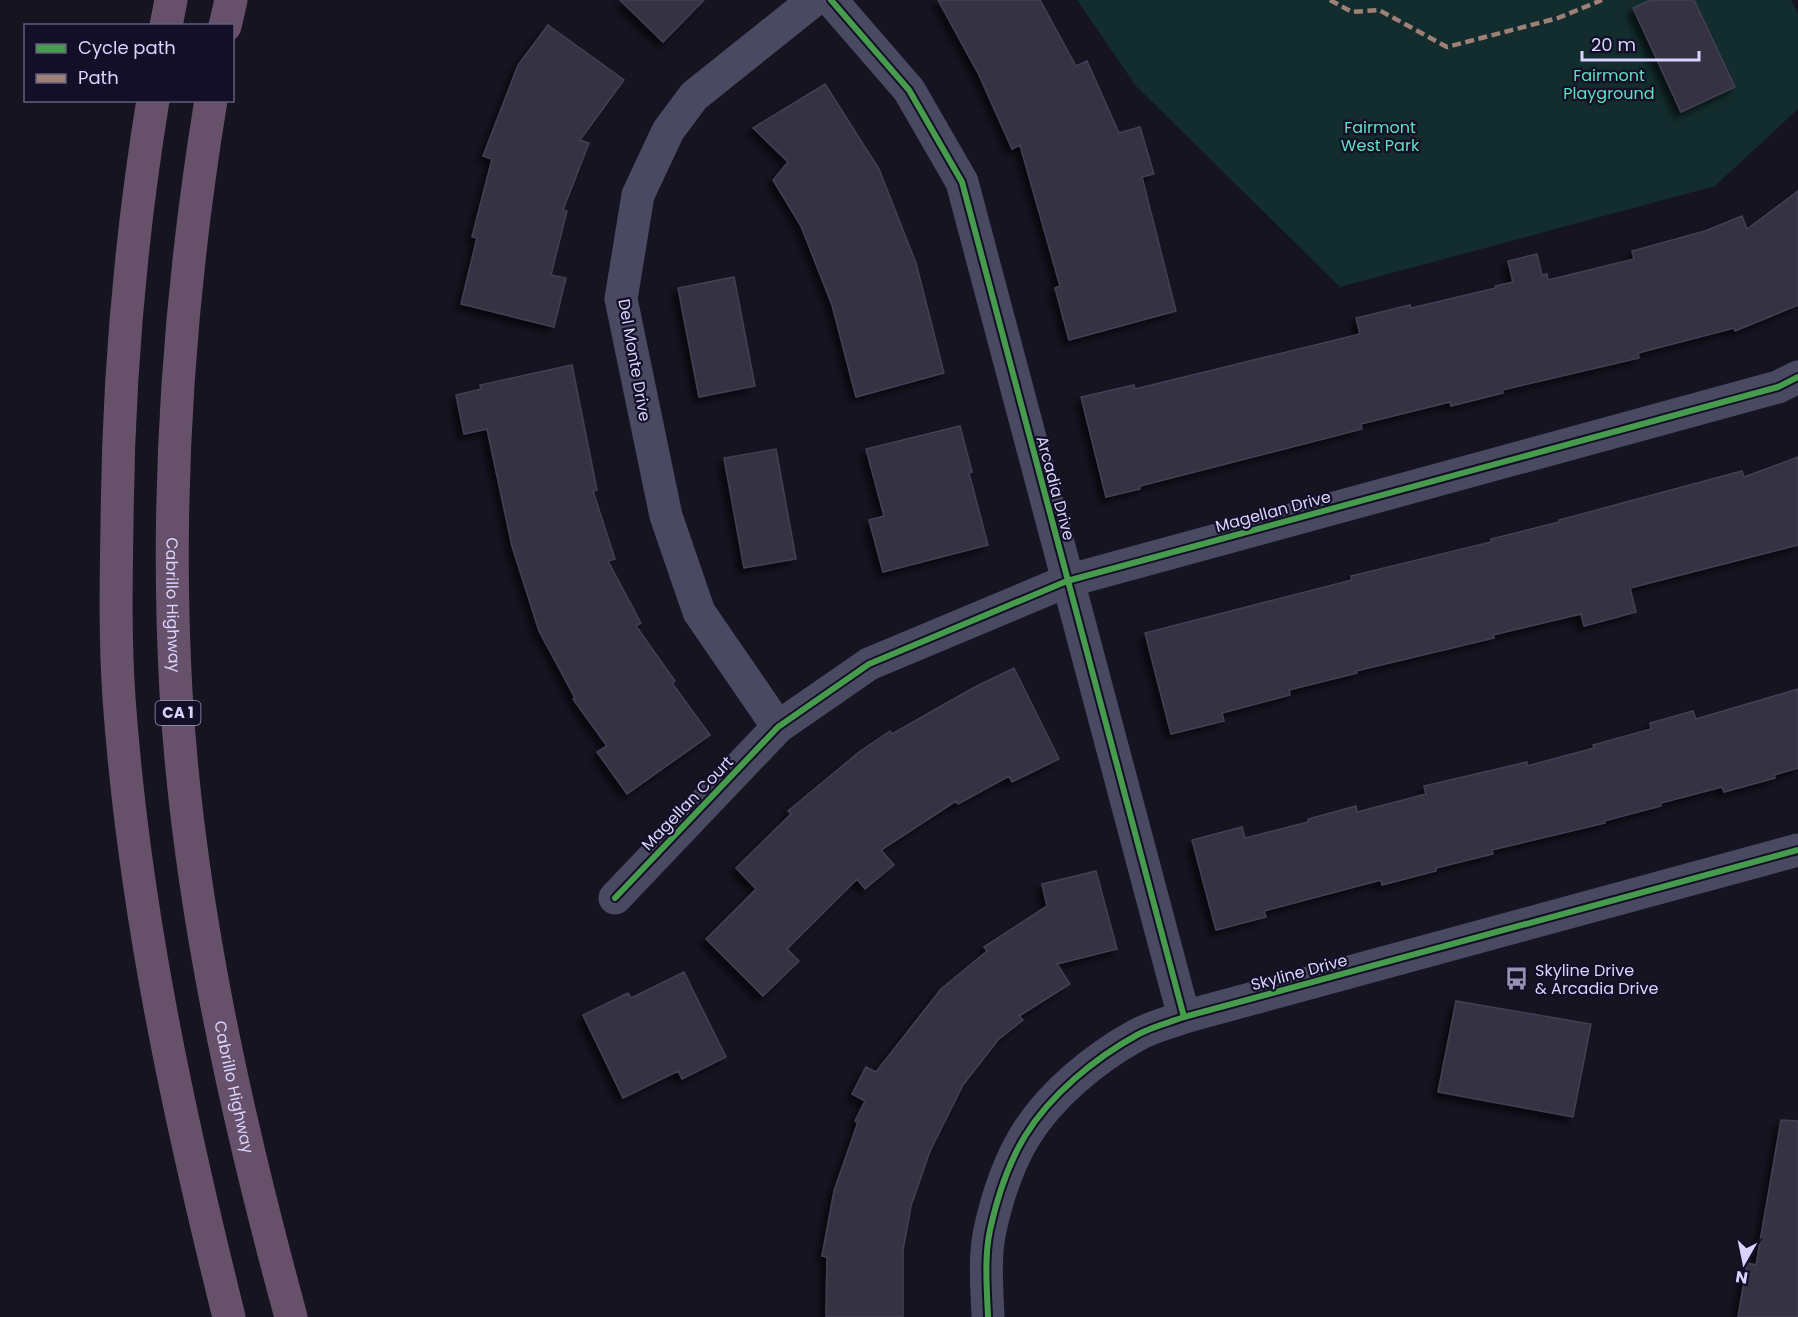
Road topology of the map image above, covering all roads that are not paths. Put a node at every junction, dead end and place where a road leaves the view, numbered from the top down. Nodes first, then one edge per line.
1 (171, 0) edge
2 (231, 0) edge
3 (814, 0) edge
4 (831, 0) edge
5 (166, 24) edge
6 (225, 24) edge
7 (153, 102) edge
8 (211, 102) edge
9 (1798, 377) edge
10 (1067, 581) junction
11 (778, 727) junction
12 (1798, 850) edge
13 (615, 898) dead end
14 (1184, 1017) junction
15 (229, 1317) edge
16 (291, 1317) edge
17 (988, 1317) edge

1 - 5 highway
2 - 6 highway
3 - 11 street, Del Monte Drive
4 - 10 street, Arcadia Drive
7 - 15 highway
8 - 16 highway, Cabrillo Highway / CA 1
9 - 10 street, Magellan Drive
10 - 11 street, Magellan Drive
10 - 14 street, Arcadia Drive
11 - 13 street, Magellan Court
12 - 14 street, Skyline Drive
14 - 17 street, Skyline Drive

